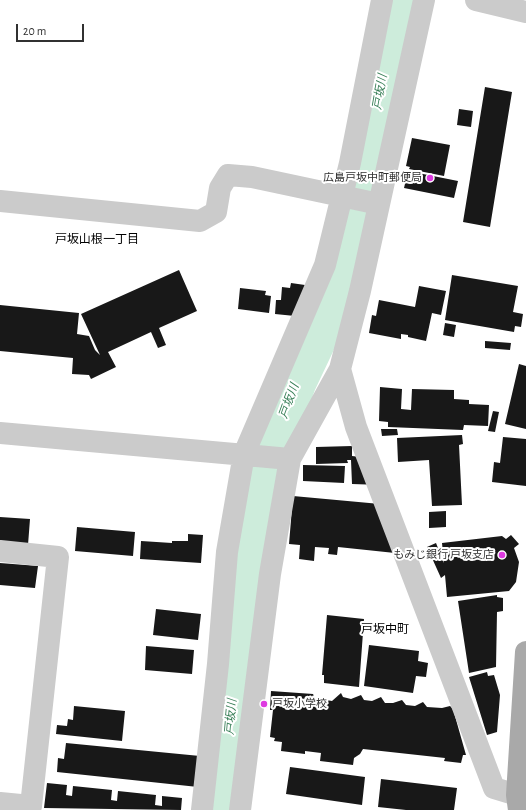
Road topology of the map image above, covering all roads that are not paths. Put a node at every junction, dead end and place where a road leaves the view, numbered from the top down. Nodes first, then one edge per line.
1 (382, 0) edge
2 (424, 0) edge
3 (476, 0) edge
4 (526, 12) edge
5 (361, 200) junction
6 (0, 201) edge
7 (340, 369) junction
8 (0, 433) edge
9 (249, 455) junction
10 (284, 458) junction
11 (0, 551) edge
12 (526, 652) edge
13 (518, 802) edge
14 (0, 803) edge
15 (202, 810) edge
16 (240, 810) edge

1 - 5 street
2 - 5 street
3 - 4 street
5 - 6 street
5 - 7 street
5 - 9 street
7 - 10 street
7 - 13 street
8 - 9 street
9 - 10 street
9 - 15 street
10 - 16 street
11 - 14 street
12 - 13 main road

